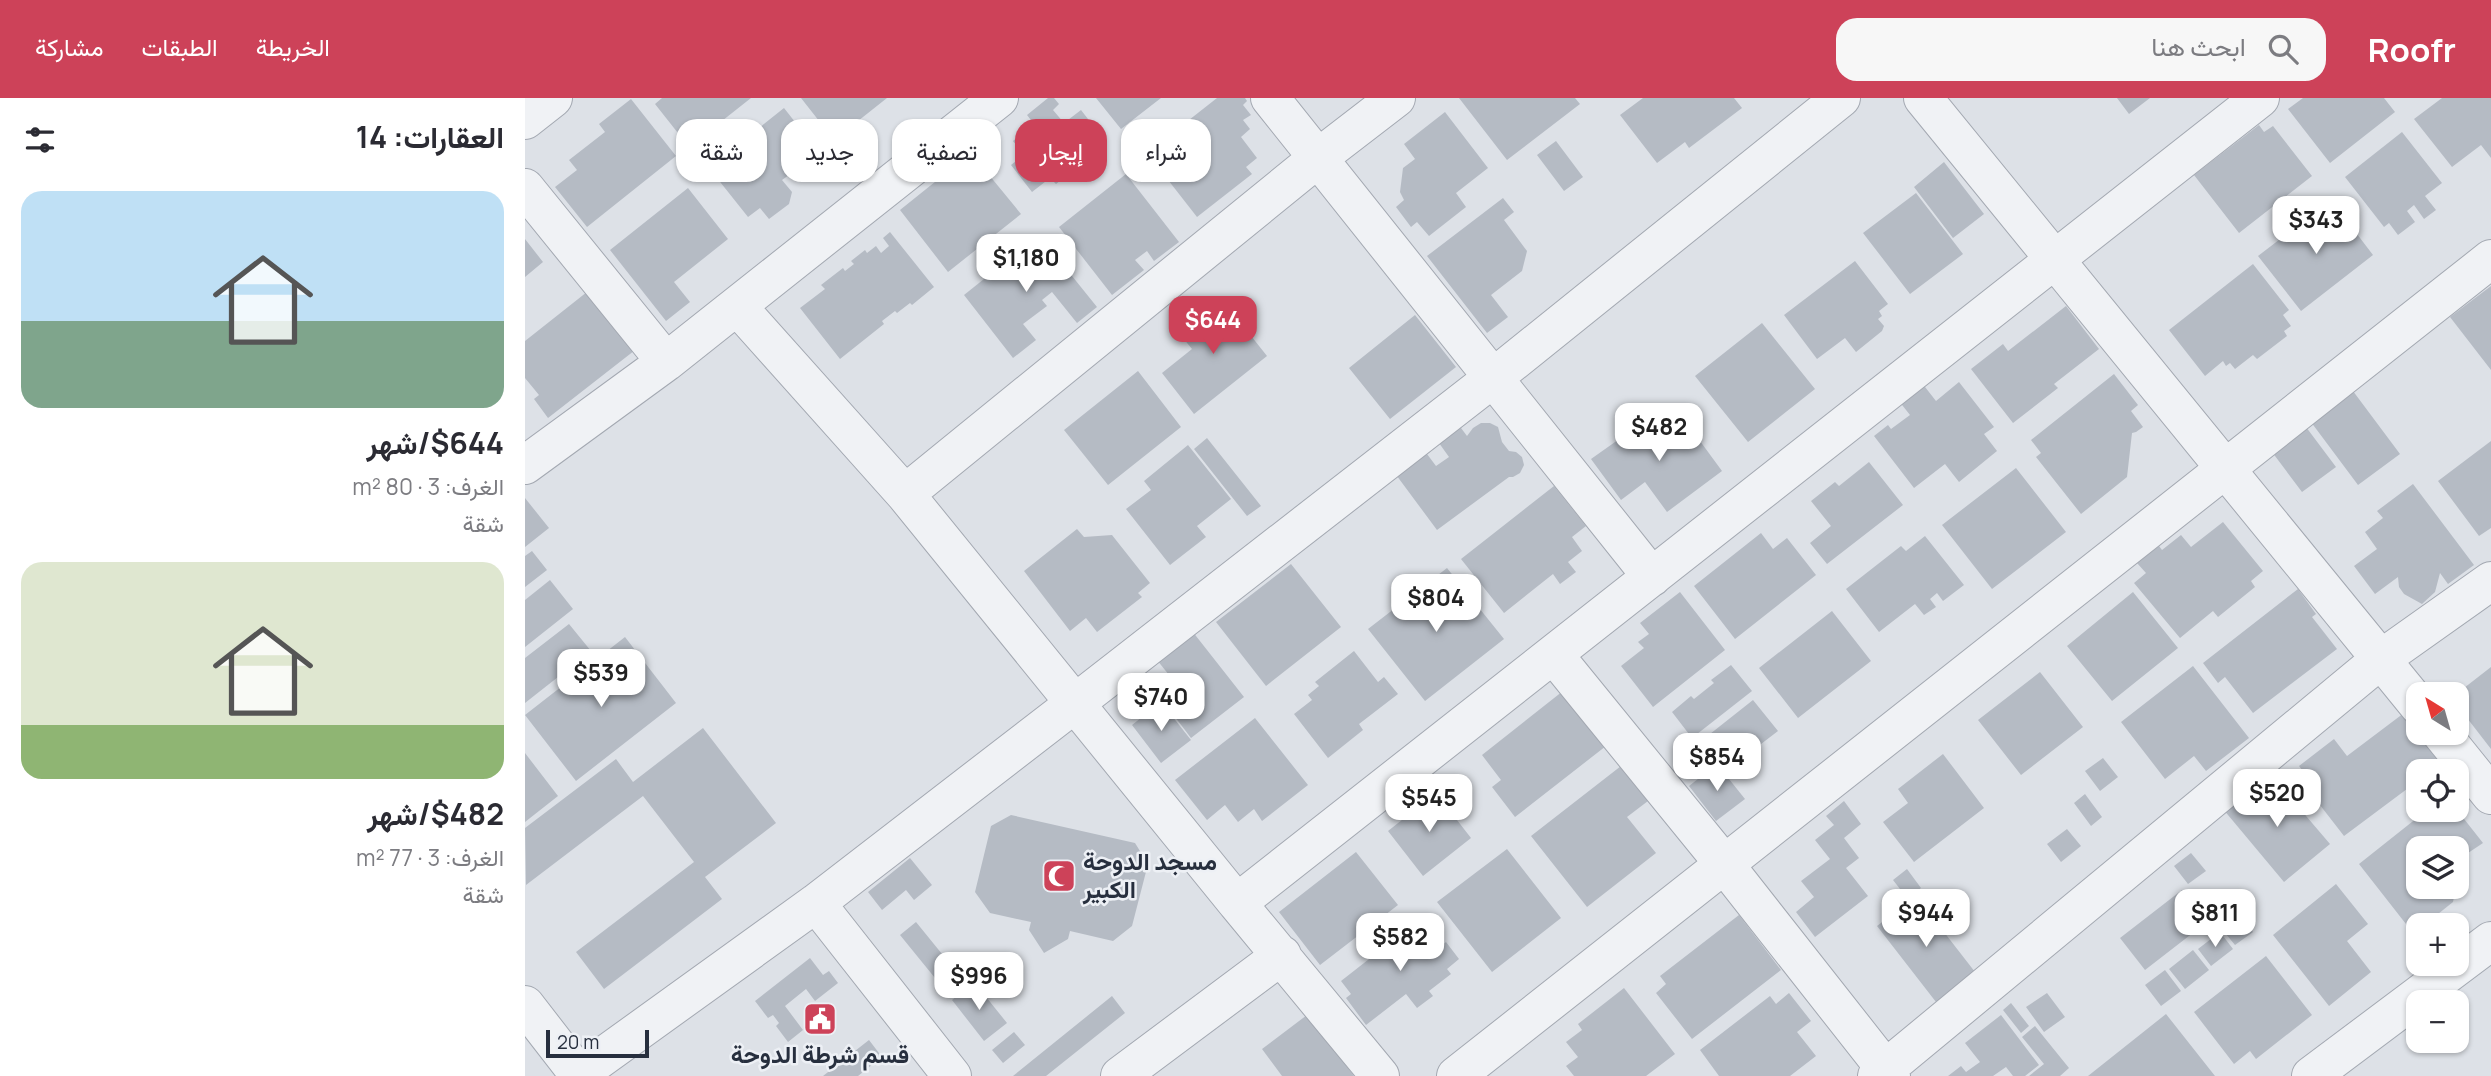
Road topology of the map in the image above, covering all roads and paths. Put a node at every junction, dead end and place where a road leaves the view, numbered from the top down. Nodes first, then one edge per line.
1 (553, 98) edge
2 (999, 98) edge
3 (1270, 98) edge
4 (1395, 98) edge
5 (1841, 98) edge
6 (1923, 98) edge
7 (2260, 98) edge
8 (525, 120) edge
9 (1318, 158) junction
10 (525, 188) edge
11 (2491, 259) edge
12 (2055, 260) junction
13 (737, 306) junction
14 (666, 362) junction
15 (1493, 378) junction
16 (525, 465) edge
17 (2225, 469) junction
18 (905, 494) junction
19 (1652, 577) junction
20 (2491, 581) edge
21 (1554, 655) junction
22 (2381, 659) junction
23 (2406, 690) edge
24 (1074, 704) junction
25 (2451, 746) edge
26 (2491, 796) edge
27 (1725, 865) junction
28 (816, 903) junction
29 (1237, 903) junction
30 (2491, 941) edge
31 (1282, 955) junction
32 (525, 1006) edge
33 (1884, 1074) edge
34 (578, 1075) edge
35 (952, 1076) edge
36 (1120, 1076) edge
37 (1380, 1076) edge
38 (1456, 1076) edge
39 (2311, 1076) edge

1 - 8 street
2 - 13 street
3 - 9 street
4 - 9 street
5 - 15 street
6 - 12 street
7 - 12 street
9 - 15 street
9 - 18 street
10 - 14 street
11 - 17 street
12 - 17 street
12 - 19 street
13 - 14 street
13 - 18 street
14 - 16 street
15 - 19 street
15 - 24 street
17 - 22 street
17 - 27 street
18 - 24 street
19 - 21 street
20 - 22 street
21 - 27 street
21 - 29 street
22 - 23 street
22 - 33 street
24 - 28 street
24 - 29 street
25 - 26 street
27 - 33 street
27 - 38 street
28 - 34 street
28 - 35 street
29 - 31 street
30 - 39 street
31 - 36 street
31 - 37 street
32 - 34 street

